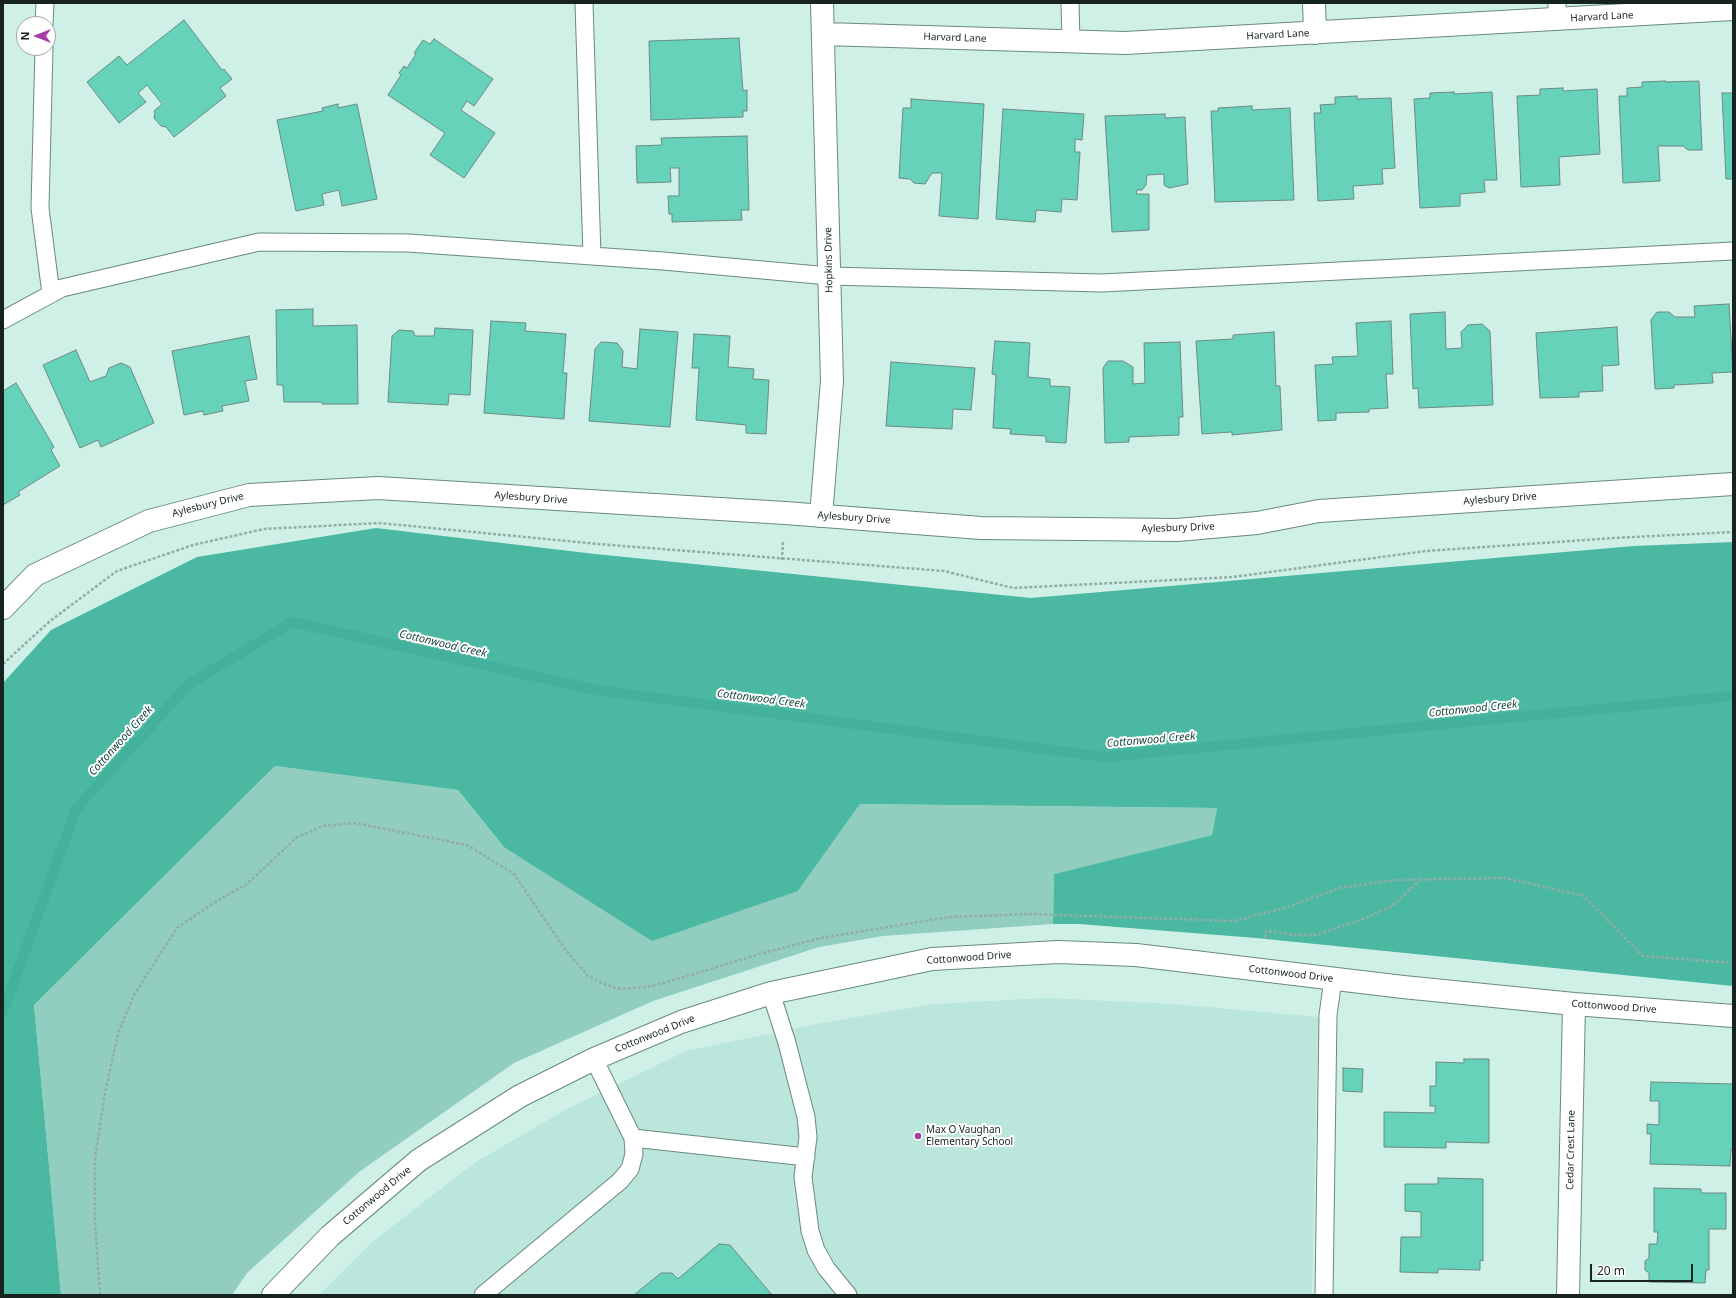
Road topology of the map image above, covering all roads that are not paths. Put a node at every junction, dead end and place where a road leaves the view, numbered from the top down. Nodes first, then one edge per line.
1 (45, 3) edge
2 (584, 3) edge
3 (822, 3) edge
4 (1070, 3) edge
5 (1314, 3) edge
6 (1733, 10) edge
7 (1557, 11) edge
8 (44, 16) edge
9 (1315, 33) junction
10 (824, 34) junction
11 (1071, 42) junction
12 (44, 56) edge
13 (1733, 251) edge
14 (592, 256) junction
15 (829, 276) junction
16 (51, 294) junction
17 (3, 320) edge
18 (1733, 484) edge
19 (821, 516) junction
20 (3, 608) edge
21 (1332, 979) junction
22 (771, 993) junction
23 (1574, 1004) junction
24 (1733, 1016) edge
25 (594, 1059) junction
26 (633, 1138) junction
27 (806, 1157) junction
28 (273, 1295) edge
29 (483, 1295) edge
30 (848, 1295) edge
31 (1324, 1295) edge
32 (1568, 1295) edge

1 - 8 lane
2 - 14 lane
3 - 10 street, Hopkins Drive
4 - 11 lane
5 - 9 street
6 - 7 street, Harvard Lane
7 - 9 street, Harvard Lane
9 - 11 street, Harvard Lane
10 - 11 street, Harvard Lane
10 - 15 street, Hopkins Drive
12 - 16 lane
13 - 15 lane
14 - 15 lane
14 - 16 lane
15 - 19 street, Hopkins Drive
16 - 17 lane
18 - 19 street, Aylesbury Drive
19 - 20 street, Aylesbury Drive
21 - 22 street, Cottonwood Drive
21 - 23 street, Cottonwood Drive
21 - 31 lane
22 - 25 street, Cottonwood Drive
22 - 27 lane
23 - 24 street, Cottonwood Drive
23 - 32 street, Cedar Crest Lane
25 - 26 lane
25 - 28 street, Cottonwood Drive
26 - 27 lane
26 - 29 lane
27 - 30 lane

